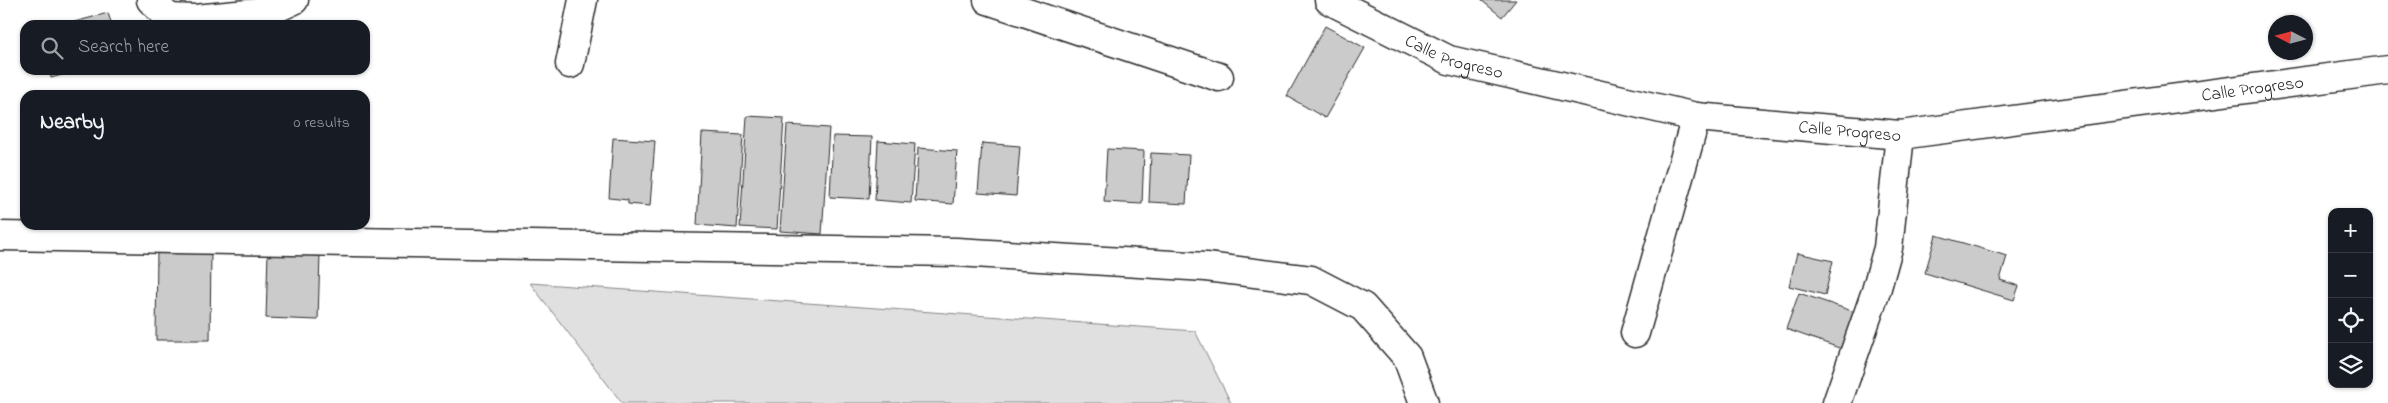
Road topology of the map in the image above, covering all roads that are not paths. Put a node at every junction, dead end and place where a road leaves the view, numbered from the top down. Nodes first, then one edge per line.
1 (151, 0) edge
2 (294, 0) edge
3 (583, 0) edge
4 (988, 0) edge
5 (1328, 0) edge
6 (570, 64) dead end
7 (2388, 70) edge
8 (1219, 77) dead end
9 (1696, 116) junction
10 (1900, 135) junction
11 (0, 236) edge
12 (1635, 333) dead end
13 (1424, 403) edge
14 (1837, 403) edge

1 - 2 street
3 - 6 street
4 - 8 street
5 - 9 street, Calle Progreso
7 - 10 street, Calle Progreso
9 - 10 street, Calle Progreso
9 - 12 street
10 - 14 street
11 - 13 street

